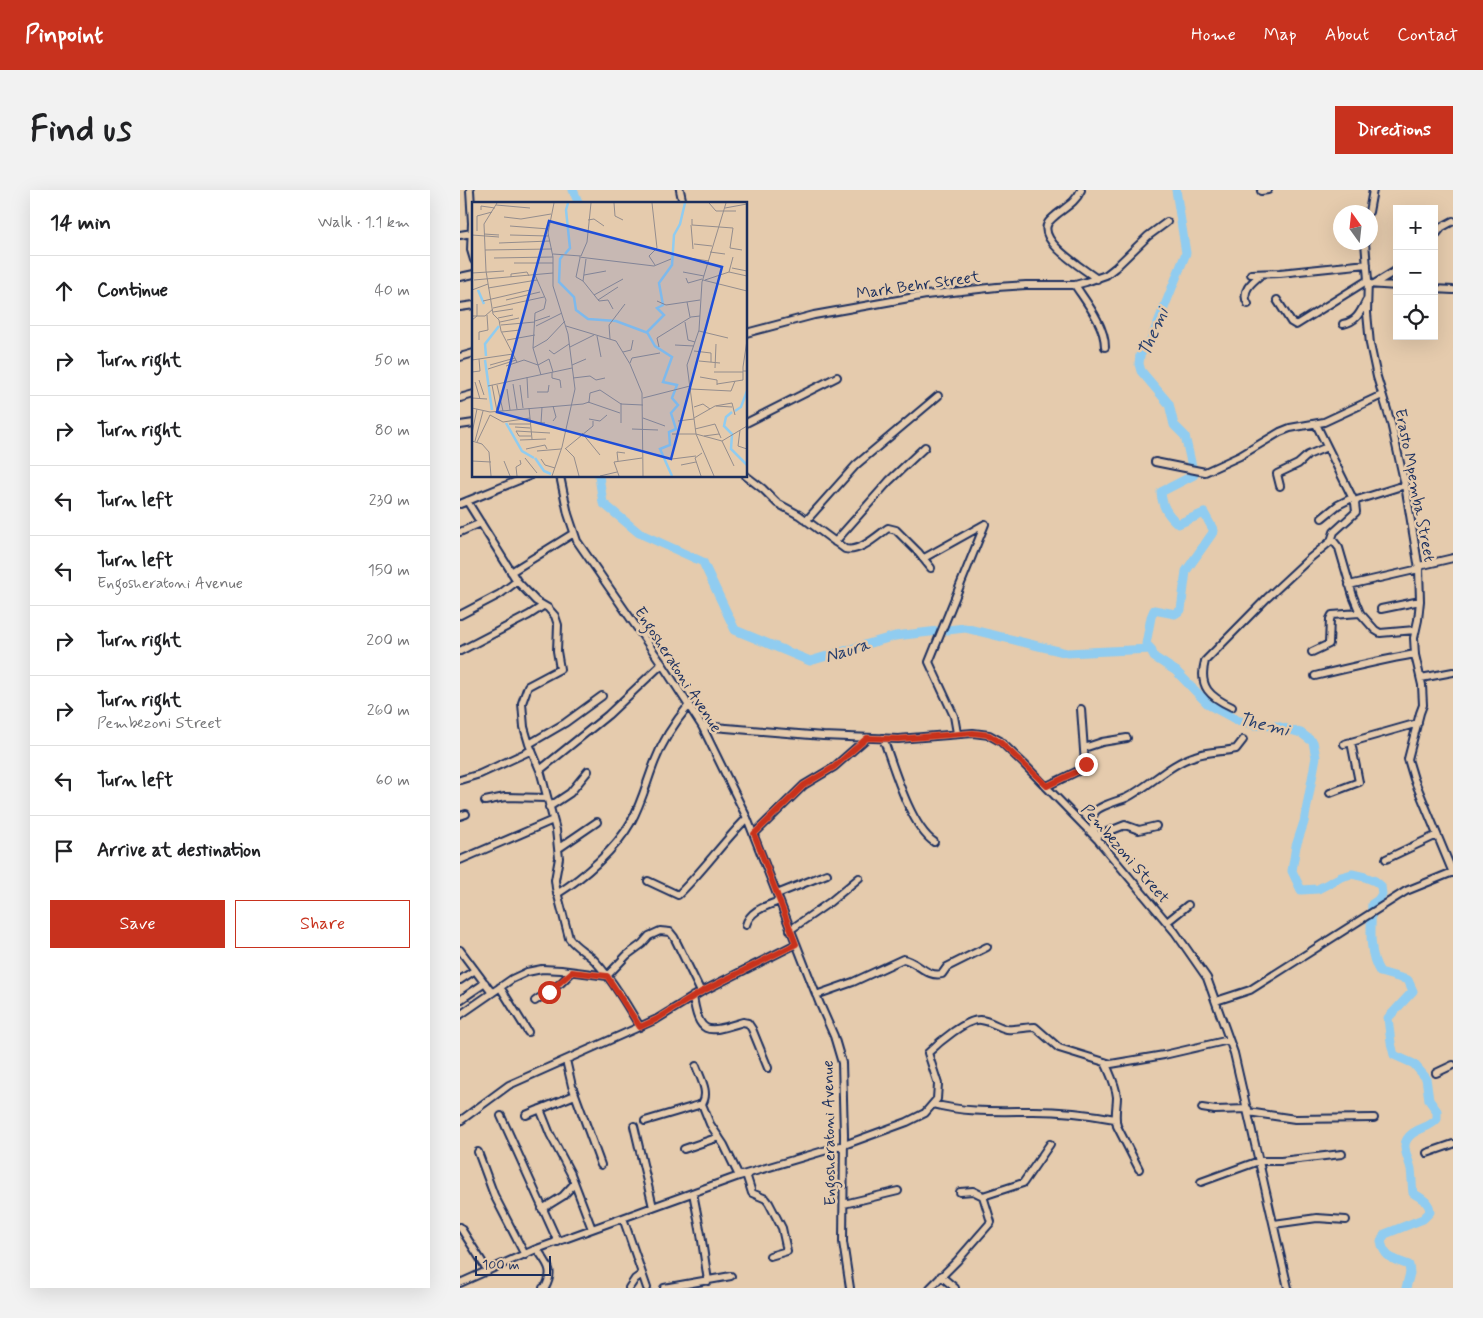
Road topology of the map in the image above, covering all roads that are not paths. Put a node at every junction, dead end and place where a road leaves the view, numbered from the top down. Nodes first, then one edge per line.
1 (470, 190) edge
2 (1081, 190) edge
3 (1373, 190) edge
4 (1370, 205) edge
5 (1453, 221) edge
6 (1167, 222) dead end
7 (1438, 232) edge
8 (472, 233) junction
9 (460, 235) edge
10 (1366, 250) edge
11 (472, 253) edge
12 (1367, 264) junction
13 (1393, 272) edge
14 (1251, 274) dead end
15 (1262, 274) junction
16 (1097, 279) junction
17 (1370, 283) junction
18 (1075, 284) junction
19 (1393, 286) edge
20 (1438, 288) edge
21 (1453, 290) edge
22 (1278, 300) dead end
23 (1366, 300) junction
24 (1248, 304) dead end
25 (1343, 324) dead end
26 (748, 332) edge
27 (1105, 347) dead end
28 (838, 377) dead end
29 (1382, 395) junction
30 (938, 396) dead end
31 (748, 422) edge
32 (1316, 424) junction
33 (924, 447) dead end
34 (1327, 447) junction
35 (1155, 462) dead end
36 (524, 478) edge
37 (560, 478) edge
38 (748, 478) edge
39 (1405, 484) junction
40 (1280, 486) dead end
41 (467, 500) junction
42 (1353, 501) junction
43 (460, 504) edge
44 (1322, 518) dead end
45 (806, 521) junction
46 (481, 523) junction
47 (460, 532) edge
48 (574, 533) junction
49 (1332, 539) junction
50 (835, 542) junction
51 (924, 558) junction
52 (1453, 558) edge
53 (1419, 567) junction
54 (931, 568) dead end
55 (511, 572) junction
56 (518, 581) junction
57 (1349, 585) junction
58 (1420, 600) junction
59 (543, 606) junction
60 (1381, 609) dead end
61 (1360, 613) junction
62 (460, 615) edge
63 (1415, 630) junction
64 (460, 651) edge
65 (1312, 652) dead end
66 (1415, 654) junction
67 (662, 664) junction
68 (1453, 672) edge
69 (1315, 676) dead end
70 (1421, 678) junction
71 (602, 696) dead end
72 (689, 705) junction
73 (1232, 707) dead end
74 (1081, 709) dead end
75 (1418, 723) junction
76 (702, 726) junction
77 (957, 733) junction
78 (867, 738) junction
79 (883, 738) junction
80 (1127, 738) dead end
81 (1243, 740) dead end
82 (530, 747) junction
83 (1084, 748) junction
84 (540, 770) junction
85 (588, 771) dead end
86 (460, 780) edge
87 (1047, 786) junction
88 (1330, 793) dead end
89 (547, 798) junction
90 (484, 801) dead end
91 (549, 807) junction
92 (747, 818) junction
93 (553, 820) junction
94 (597, 822) dead end
95 (1156, 826) dead end
96 (754, 834) junction
97 (1437, 835) junction
98 (1098, 838) junction
99 (934, 842) dead end
100 (559, 848) junction
101 (1386, 859) dead end
102 (460, 860) edge
103 (1453, 873) edge
104 (827, 874) dead end
105 (859, 878) dead end
106 (648, 881) dead end
107 (557, 894) junction
108 (778, 897) junction
109 (1188, 905) dead end
110 (1167, 922) junction
111 (746, 925) dead end
112 (790, 930) junction
113 (796, 944) junction
114 (987, 947) dead end
115 (461, 952) edge
116 (475, 970) junction
117 (572, 972) junction
118 (607, 976) junction
119 (460, 980) edge
120 (485, 983) junction
121 (500, 987) junction
122 (701, 992) junction
123 (492, 993) junction
124 (816, 995) junction
125 (693, 996) junction
126 (460, 1000) edge
127 (535, 1001) dead end
128 (1216, 1001) junction
129 (460, 1015) edge
130 (640, 1027) junction
131 (528, 1032) dead end
132 (1229, 1040) junction
133 (566, 1060) junction
134 (1105, 1062) junction
135 (1453, 1065) edge
136 (696, 1066) dead end
137 (768, 1068) dead end
138 (1436, 1073) dead end
139 (575, 1095) junction
140 (702, 1104) junction
141 (933, 1104) junction
142 (1202, 1108) dead end
143 (540, 1109) junction
144 (1248, 1110) junction
145 (526, 1115) dead end
146 (501, 1116) dead end
147 (1374, 1118) dead end
148 (1115, 1119) junction
149 (460, 1120) edge
150 (645, 1120) dead end
151 (634, 1126) dead end
152 (719, 1137) junction
153 (1050, 1144) dead end
154 (1453, 1144) edge
155 (844, 1145) junction
156 (684, 1149) dead end
157 (478, 1152) dead end
158 (1427, 1153) dead end
159 (1342, 1154) dead end
160 (1259, 1161) junction
161 (601, 1165) dead end
162 (1138, 1169) dead end
163 (746, 1174) junction
164 (739, 1176) junction
165 (1201, 1182) dead end
166 (574, 1184) junction
167 (898, 1191) dead end
168 (960, 1192) dead end
169 (693, 1194) junction
170 (983, 1196) junction
171 (844, 1204) junction
172 (653, 1207) junction
173 (542, 1209) junction
174 (623, 1218) junction
175 (1346, 1220) dead end
176 (1274, 1224) junction
177 (460, 1227) edge
178 (592, 1229) junction
179 (558, 1242) junction
180 (537, 1250) junction
181 (525, 1254) junction
182 (770, 1256) dead end
183 (488, 1271) junction
184 (642, 1274) junction
185 (731, 1276) dead end
186 (941, 1276) junction
187 (708, 1281) junction
188 (460, 1283) edge
189 (543, 1288) edge
190 (629, 1288) edge
191 (647, 1288) edge
192 (664, 1288) edge
193 (850, 1288) edge
194 (930, 1288) edge
195 (955, 1288) edge
196 (1288, 1288) edge

1 - 8 street
2 - 16 street
3 - 4 street
5 - 7 street
6 - 16 street
8 - 9 street
8 - 11 street
10 - 12 street, Erasto Mpemba Street
12 - 15 street
12 - 17 street, Erasto Mpemba Street
13 - 17 street
14 - 15 street
15 - 24 street
16 - 18 street, Mark Behr Street
17 - 19 street
17 - 22 street
17 - 23 street, Erasto Mpemba Street
18 - 26 street, Mark Behr Street
18 - 27 street
20 - 21 street
23 - 25 street
23 - 29 street, Erasto Mpemba Street
28 - 31 street
29 - 32 street
29 - 39 street, Erasto Mpemba Street
30 - 45 street
32 - 34 street
32 - 35 street
33 - 50 street
34 - 40 street
34 - 42 street
36 - 41 street
37 - 48 street, Engosheratoni Avenue
38 - 45 street
39 - 42 street
39 - 53 street, Erasto Mpemba Street
41 - 43 street
41 - 46 street
42 - 44 street
42 - 49 street
45 - 50 street
46 - 47 street
46 - 55 street
48 - 55 street
48 - 67 street, Engosheratoni Avenue
49 - 57 street
49 - 73 street
50 - 51 street
51 - 54 street
51 - 77 street
52 - 53 street
53 - 57 street
53 - 58 street, Erasto Mpemba Street
55 - 56 street
56 - 59 street
56 - 62 street
57 - 61 street
58 - 60 street
58 - 63 street, Erasto Mpemba Street
59 - 64 street
59 - 82 street
61 - 63 street
61 - 65 street
63 - 66 street, Erasto Mpemba Street
66 - 69 street
66 - 70 street, Erasto Mpemba Street
67 - 72 street, Engosheratoni Avenue
67 - 84 street
68 - 70 street
70 - 75 street, Erasto Mpemba Street
71 - 82 street
72 - 76 street, Engosheratoni Avenue
72 - 107 street
74 - 83 street
75 - 88 street
75 - 97 street, Erasto Mpemba Street
76 - 78 street, Pembezoni Street
76 - 92 street, Engosheratoni Avenue
77 - 79 street, Pembezoni Street
77 - 87 street, Pembezoni Street
78 - 79 street, Pembezoni Street
78 - 96 street
79 - 99 street
80 - 83 street
81 - 98 street
82 - 84 street
82 - 86 street
83 - 87 street
84 - 89 street
85 - 91 street
87 - 98 street, Pembezoni Street
89 - 90 street
89 - 91 street
91 - 93 street
92 - 96 street, Engosheratoni Avenue
92 - 106 street
93 - 100 street
93 - 102 street
94 - 100 street
95 - 98 street
96 - 108 street, Engosheratoni Avenue
97 - 101 street
97 - 103 street, Erasto Mpemba Street
98 - 110 street, Pembezoni Street
100 - 107 street
103 - 128 street
104 - 108 street
105 - 112 street
107 - 118 street
108 - 111 street
108 - 112 street, Engosheratoni Avenue
109 - 110 street
110 - 128 street, Pembezoni Street
112 - 113 street, Engosheratoni Avenue
113 - 122 street
113 - 124 street, Engosheratoni Avenue
114 - 124 street
115 - 116 street
116 - 119 street
116 - 120 street
117 - 118 street
117 - 121 street
117 - 127 street
118 - 122 street
118 - 130 street
120 - 123 street
120 - 126 street
121 - 123 street
121 - 131 street
122 - 125 street
123 - 129 street
124 - 155 street, Engosheratoni Avenue
125 - 130 street
125 - 137 street
128 - 132 street, Pembezoni Street
130 - 133 street
132 - 134 street
132 - 144 street, Pembezoni Street
133 - 139 street
133 - 149 street
134 - 141 street
134 - 148 street
135 - 138 street
136 - 140 street
139 - 143 street
139 - 161 street
140 - 150 street
140 - 152 street
141 - 148 street
141 - 155 street
142 - 144 street
143 - 145 street
143 - 166 street
144 - 147 street
144 - 160 street, Pembezoni Street
146 - 173 street
148 - 162 street
151 - 172 street
152 - 156 street
152 - 164 street
153 - 170 street
154 - 158 street
155 - 163 street
155 - 171 street, Engosheratoni Avenue
157 - 181 street
159 - 160 street
160 - 165 street
160 - 176 street, Pembezoni Street
163 - 164 street
163 - 182 street
164 - 169 street
166 - 173 street
166 - 178 street
167 - 171 street
168 - 170 street
169 - 172 street
169 - 187 street
170 - 186 street
171 - 193 street, Engosheratoni Avenue
172 - 174 street
173 - 179 street
174 - 178 street
174 - 184 street
175 - 176 street
176 - 196 street, Pembezoni Street
177 - 183 street
178 - 179 street
179 - 180 street
180 - 181 street
180 - 189 street
181 - 183 street
183 - 188 street
184 - 190 street
184 - 191 street
185 - 187 street
186 - 194 street
186 - 195 street
187 - 192 street

